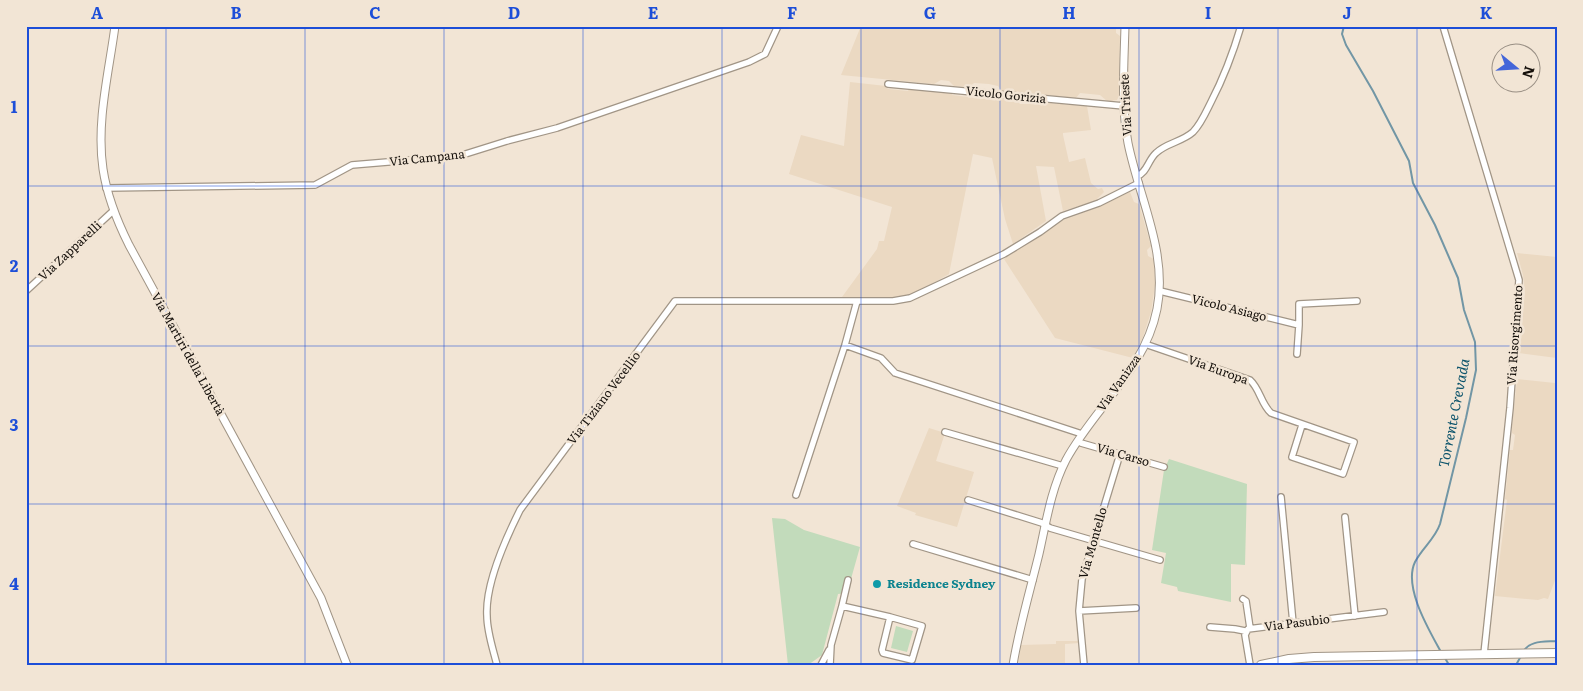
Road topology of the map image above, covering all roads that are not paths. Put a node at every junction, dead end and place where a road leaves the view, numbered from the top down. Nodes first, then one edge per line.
1 (115, 26) edge
2 (778, 26) edge
3 (1125, 26) edge
4 (1241, 26) edge
5 (1443, 26) edge
6 (888, 84) dead end
7 (1124, 106) junction
8 (1138, 180) junction
9 (106, 188) junction
10 (113, 211) junction
11 (26, 291) edge
12 (1160, 291) junction
13 (857, 301) junction
14 (1357, 301) dead end
15 (1299, 325) junction
16 (1145, 344) junction
17 (845, 345) junction
18 (1298, 354) dead end
19 (1302, 425) junction
20 (946, 432) dead end
21 (1082, 434) junction
22 (1082, 443) dead end
23 (1120, 454) junction
24 (1063, 466) junction
25 (1164, 467) dead end
26 (796, 495) dead end
27 (1281, 497) dead end
28 (968, 500) dead end
29 (1345, 517) dead end
30 (1046, 526) junction
31 (1093, 540) junction
32 (913, 544) dead end
33 (1160, 560) dead end
34 (848, 580) dead end
35 (1033, 580) junction
36 (1243, 599) dead end
37 (842, 606) junction
38 (1136, 608) dead end
39 (1079, 611) junction
40 (1384, 612) dead end
41 (1355, 616) junction
42 (890, 617) junction
43 (1293, 623) junction
44 (1210, 627) dead end
45 (1248, 630) junction
46 (831, 646) junction
47 (1557, 653) edge
48 (1484, 654) junction
49 (347, 665) edge
50 (497, 665) edge
51 (821, 665) edge
52 (830, 665) edge
53 (1013, 665) edge
54 (1084, 665) edge
55 (1250, 665) edge
56 (1262, 665) edge

1 - 9 street, Via Martiri della Libertà
2 - 9 street, Via Campana
3 - 7 street, Via Trieste
4 - 8 street, Via Tiziano Vecellio
5 - 48 street, Via Risorgimento
6 - 7 street, Vicolo Gorizia
7 - 8 street, Via Trieste
8 - 12 street, Via Vanizza
8 - 13 street, Via Tiziano Vecellio
9 - 10 street, Via Martiri della Libertà
10 - 11 street, Via Zapparelli
10 - 49 street, Via Martiri della Libertà
12 - 15 street, Vicolo Asiago
12 - 16 street, Via Vanizza
13 - 17 street
13 - 50 street, Via Tiziano Vecellio
14 - 15 street
15 - 18 street
16 - 19 street, Via Europa
16 - 21 street, Via Vanizza
17 - 21 street
17 - 26 street
19 - 19 street, Via Europa
20 - 24 street
21 - 24 street, Via Vanizza
22 - 23 street, Via Carso
23 - 25 street, Via Carso
23 - 31 street, Via Montello
24 - 30 street, Via Vanizza
27 - 43 street
28 - 30 street
29 - 41 street
30 - 31 street
30 - 35 street, Via Vanizza
31 - 33 street
31 - 39 street, Via Montello
32 - 35 street
34 - 37 street
35 - 53 street, Via Vanizza
36 - 45 street
37 - 42 street
37 - 46 street
38 - 39 street
39 - 54 street, Via Montello
40 - 41 street, Via Pasubio
41 - 43 street, Via Pasubio
42 - 42 street
43 - 45 street, Via Pasubio
44 - 45 street, Via Pasubio
45 - 55 street
46 - 51 street
46 - 52 street
47 - 48 main road
48 - 56 main road

